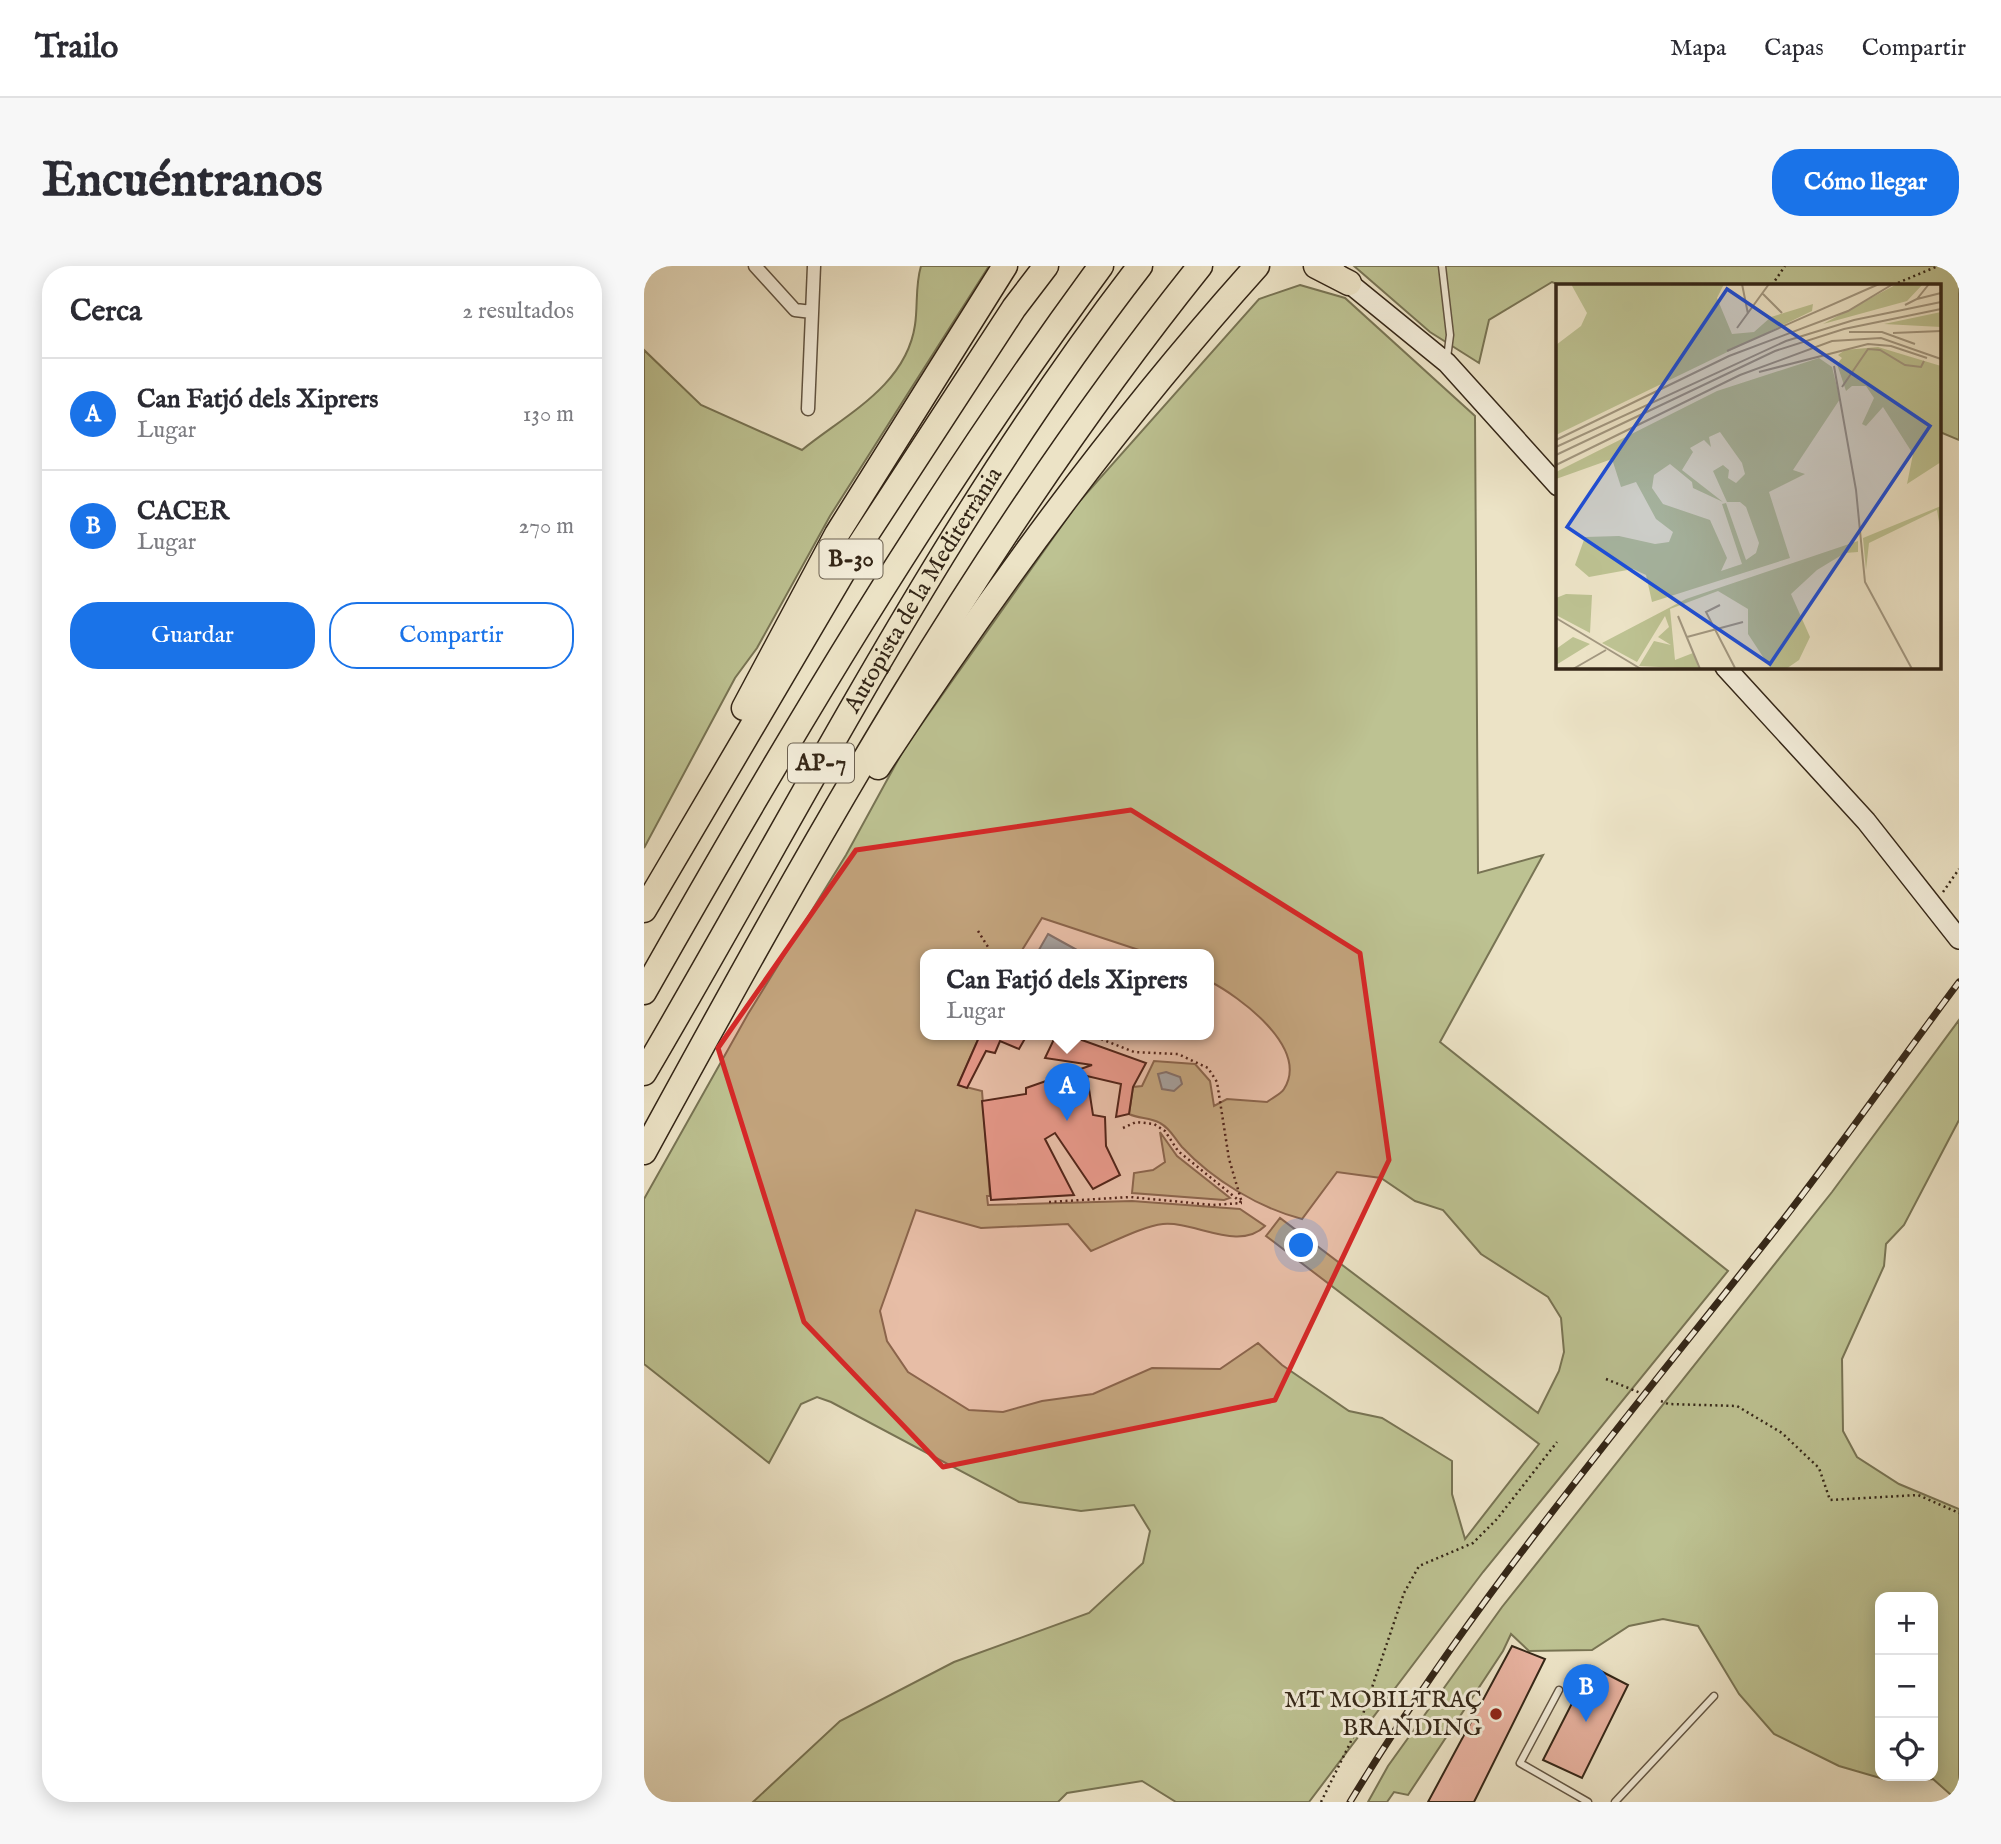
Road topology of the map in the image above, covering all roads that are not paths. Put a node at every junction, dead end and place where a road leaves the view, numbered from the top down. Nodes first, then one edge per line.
1 (755, 266) edge
2 (814, 266) edge
3 (1005, 266) edge
4 (1046, 266) edge
5 (1101, 266) edge
6 (1140, 266) edge
7 (1159, 266) edge
8 (1200, 266) edge
9 (1241, 266) edge
10 (1257, 266) edge
11 (1278, 266) edge
12 (1316, 266) edge
13 (1328, 266) edge
14 (1442, 266) edge
15 (1344, 275) edge
16 (813, 312) junction
17 (1188, 343) junction
18 (1447, 363) junction
19 (1142, 398) junction
20 (808, 409) dead end
21 (1004, 457) junction
22 (1556, 484) edge
23 (1726, 668) edge
24 (670, 862) junction
25 (789, 891) junction
26 (644, 910) edge
27 (1959, 939) edge
28 (644, 992) edge
29 (644, 1073) edge
30 (644, 1152) edge
31 (1559, 1690) dead end
32 (1714, 1696) dead end
33 (1588, 1802) edge
34 (1615, 1802) edge

1 - 16 street
2 - 16 street
3 - 24 highway
4 - 24 highway, B-30
5 - 28 highway, Autopista de la Mediterrània / AP-7
6 - 21 highway, Autopista de la Mediterrània / AP-7
7 - 21 highway
8 - 25 highway
9 - 19 highway
10 - 17 highway
11 - 17 highway
12 - 15 highway
13 - 15 street
14 - 18 lane
15 - 18 street
16 - 20 street
17 - 19 highway
18 - 22 street
19 - 25 highway
21 - 29 highway, Autopista de la Mediterrània / AP-7
23 - 27 street
24 - 26 highway, B-30
25 - 30 highway
31 - 33 lane
32 - 34 lane

